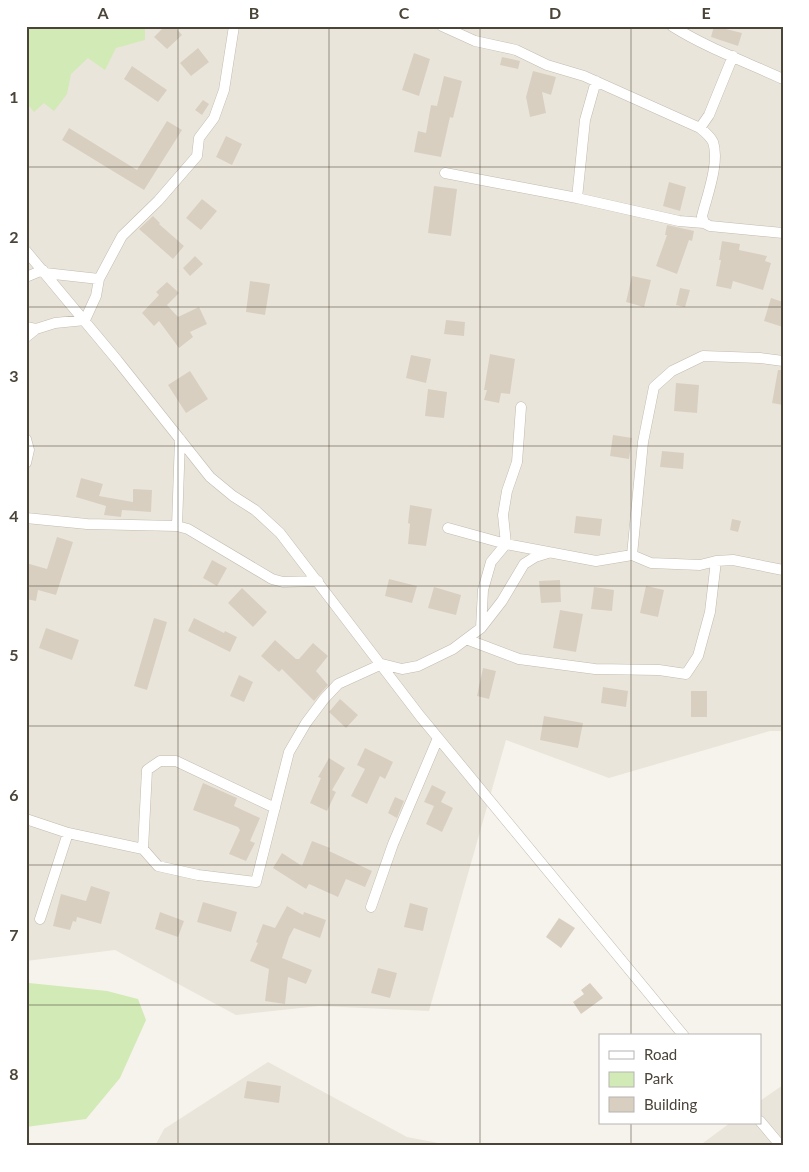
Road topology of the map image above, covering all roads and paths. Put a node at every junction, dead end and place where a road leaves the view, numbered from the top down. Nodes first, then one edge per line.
1 (234, 26) edge
2 (442, 26) edge
3 (676, 27) edge
4 (733, 56) junction
5 (783, 79) edge
6 (596, 81) junction
7 (700, 128) junction
8 (445, 173) dead end
9 (577, 198) junction
10 (704, 223) junction
11 (783, 233) edge
12 (26, 251) edge
13 (44, 272) junction
14 (26, 277) edge
15 (99, 279) junction
16 (85, 320) junction
17 (31, 328) edge
18 (26, 337) edge
19 (783, 362) edge
20 (520, 407) dead end
21 (26, 438) edge
22 (180, 439) junction
23 (26, 463) edge
24 (26, 518) edge
25 (176, 526) junction
26 (448, 528) dead end
27 (506, 544) junction
28 (548, 553) junction
29 (632, 555) junction
30 (716, 560) junction
31 (783, 570) edge
32 (318, 581) junction
33 (481, 628) junction
34 (466, 639) junction
35 (382, 664) junction
36 (438, 738) junction
37 (275, 808) junction
38 (26, 819) edge
39 (68, 833) junction
40 (143, 849) junction
41 (371, 907) dead end
42 (40, 919) dead end
43 (682, 1034) edge
44 (762, 1124) edge
45 (780, 1146) edge

1 - 15 street
2 - 6 street
3 - 4 street
4 - 5 street
4 - 7 street
6 - 7 street
6 - 9 street
7 - 10 street
8 - 9 street
9 - 10 street
10 - 11 street
12 - 13 street
13 - 14 street
13 - 15 street
13 - 16 street
15 - 16 street
16 - 17 street
16 - 22 street
17 - 18 street
19 - 29 street
20 - 27 street
21 - 23 street
22 - 25 street
22 - 32 street
24 - 25 street
25 - 32 street
26 - 27 street
27 - 28 street
27 - 33 street
28 - 29 street
28 - 33 street
29 - 30 street
30 - 31 street
30 - 34 street
32 - 35 street
33 - 34 street
34 - 35 street
35 - 36 street
35 - 37 street
36 - 41 street
36 - 43 street
37 - 40 street
37 - 40 street
38 - 39 street
39 - 40 street
39 - 42 street
44 - 45 street

